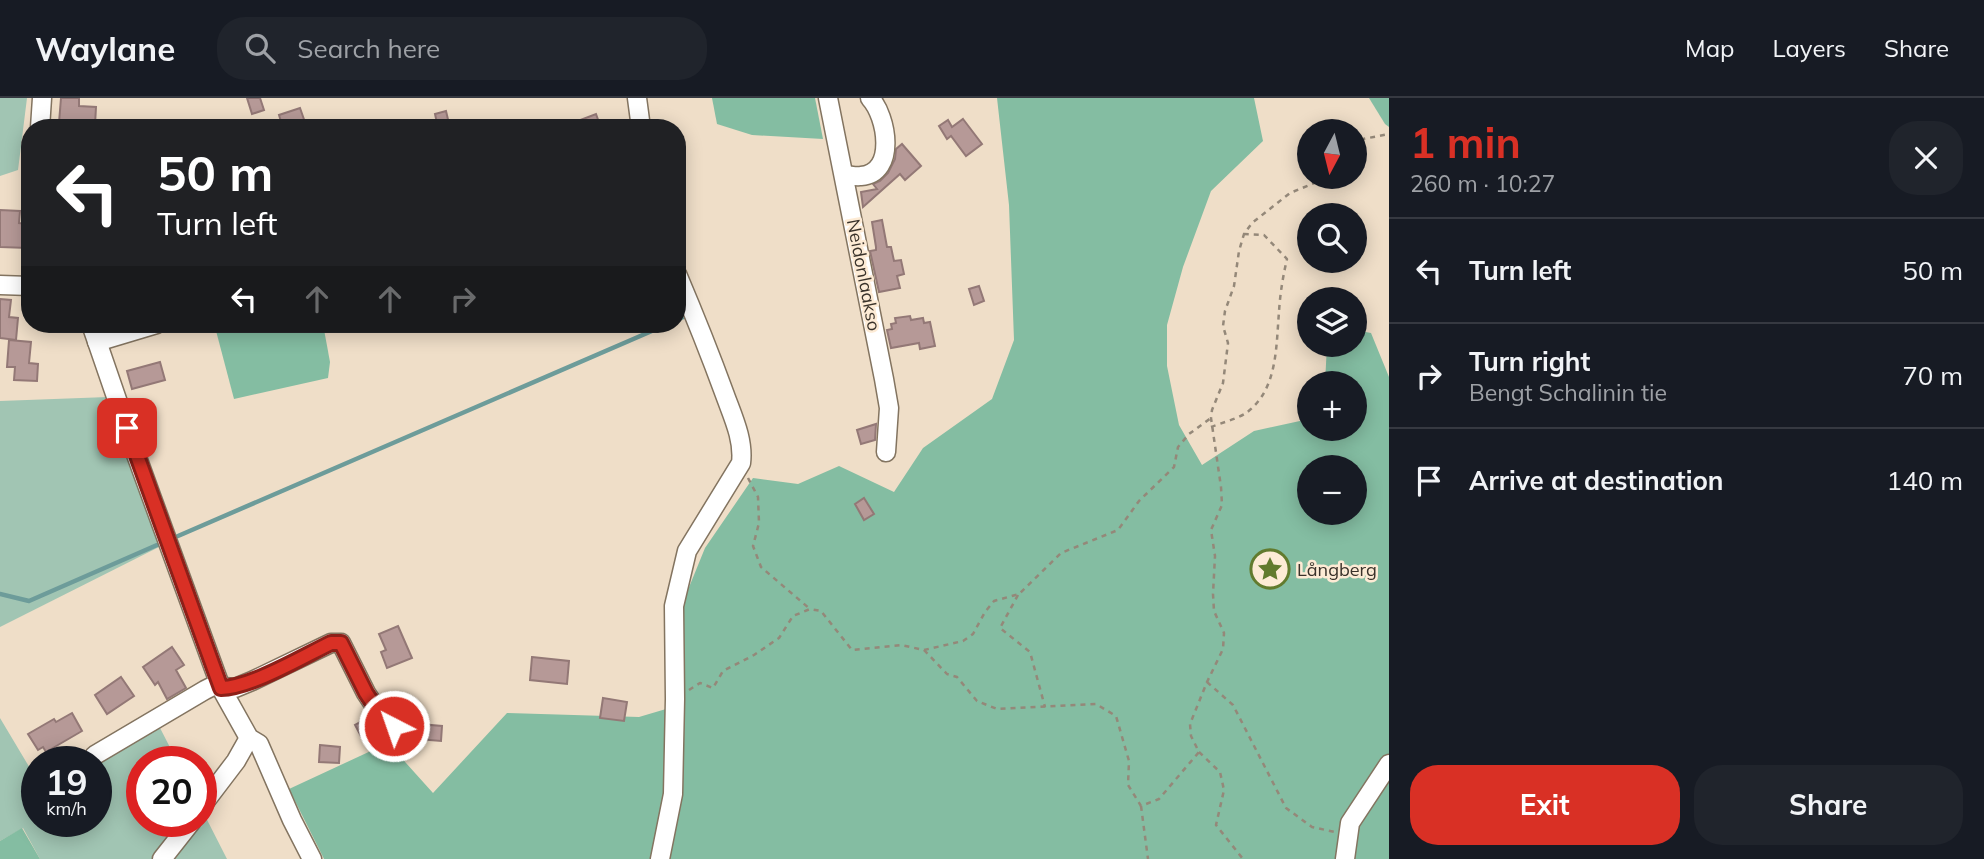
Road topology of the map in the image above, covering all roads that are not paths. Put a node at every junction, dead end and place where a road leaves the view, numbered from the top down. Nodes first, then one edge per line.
1 (42, 98) edge
2 (637, 98) edge
3 (828, 98) edge
4 (870, 98) edge
5 (41, 119) edge
6 (640, 119) edge
7 (844, 175) junction
8 (0, 285) edge
9 (21, 286) edge
10 (686, 295) edge
11 (94, 333) edge
12 (127, 333) edge
13 (97, 342) junction
14 (886, 452) dead end
15 (221, 688) junction
16 (394, 726) dead end
17 (249, 738) junction
18 (110, 746) edge
19 (1389, 764) edge
20 (217, 786) edge
21 (179, 837) edge
22 (162, 859) edge
23 (312, 859) edge
24 (660, 859) edge
25 (1345, 859) edge

1 - 5 street
2 - 6 street
3 - 7 street, Neidonlaakso
4 - 7 street
7 - 14 street, Neidonlaakso
8 - 9 street
10 - 24 street
11 - 13 street
12 - 13 street
13 - 15 street
15 - 16 street
15 - 17 street
15 - 18 street
17 - 20 street
17 - 23 street
19 - 25 street
21 - 22 street

